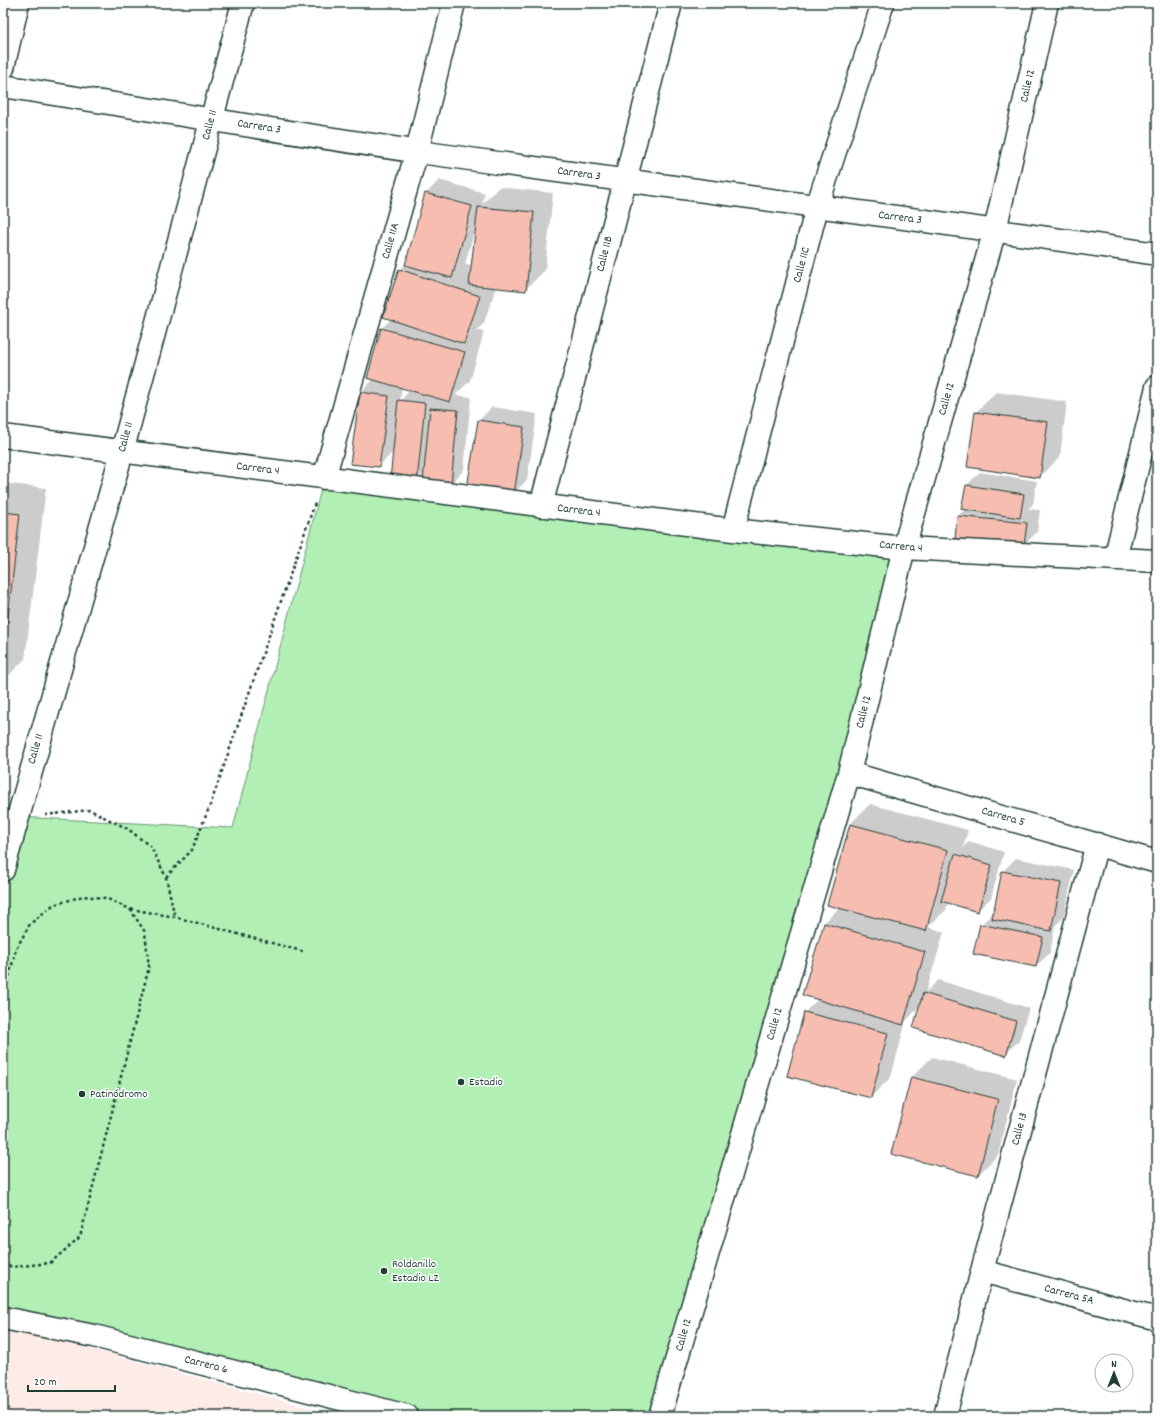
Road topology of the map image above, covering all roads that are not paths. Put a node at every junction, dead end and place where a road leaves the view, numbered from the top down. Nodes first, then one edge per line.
1 (18, 3) edge
2 (243, 3) edge
3 (454, 3) edge
4 (671, 3) edge
5 (883, 3) edge
6 (1047, 3) edge
7 (3, 68) edge
8 (3, 86) edge
9 (212, 119) junction
10 (417, 151) junction
11 (624, 180) junction
12 (817, 207) junction
13 (994, 230) junction
14 (1157, 254) edge
15 (1157, 387) edge
16 (3, 436) edge
17 (122, 452) junction
18 (324, 478) junction
19 (541, 506) junction
20 (733, 530) junction
21 (904, 548) junction
22 (1115, 559) junction
23 (1157, 561) edge
24 (849, 773) junction
25 (10, 817) edge
26 (1097, 844) junction
27 (1157, 862) edge
28 (3, 870) edge
29 (982, 1271) junction
30 (3, 1318) edge
31 (1157, 1319) edge
32 (407, 1416) edge
33 (660, 1416) edge
34 (945, 1416) edge

1 - 7 street
2 - 9 street, Calle 11
3 - 10 street, Calle 11A
4 - 11 street, Calle 11B
5 - 12 street, Calle 11C
6 - 13 street, Calle 12
8 - 9 street, Carrera 3
9 - 10 street, Carrera 3
9 - 17 street, Calle 11
10 - 11 street, Carrera 3
10 - 18 street, Calle 11A
11 - 12 street, Carrera 3
11 - 19 street, Calle 11B
12 - 13 street, Carrera 3
12 - 20 street, Calle 11C
13 - 14 street, Carrera 3
13 - 21 street, Calle 12
15 - 22 street
16 - 17 street, Carrera 4
17 - 18 street, Carrera 4
17 - 25 street, Calle 11
18 - 19 street, Carrera 4
19 - 20 street, Carrera 4
20 - 21 street, Carrera 4
21 - 22 street, Carrera 4
21 - 24 street, Calle 12
22 - 23 street, Carrera 4
24 - 26 street, Carrera 5
24 - 33 street, Calle 12
25 - 28 street, Calle 11
26 - 27 street, Carrera 5
26 - 29 street, Calle 13
29 - 31 street, Carrera 5A
29 - 34 street, Calle 13
30 - 32 street, Carrera 6

